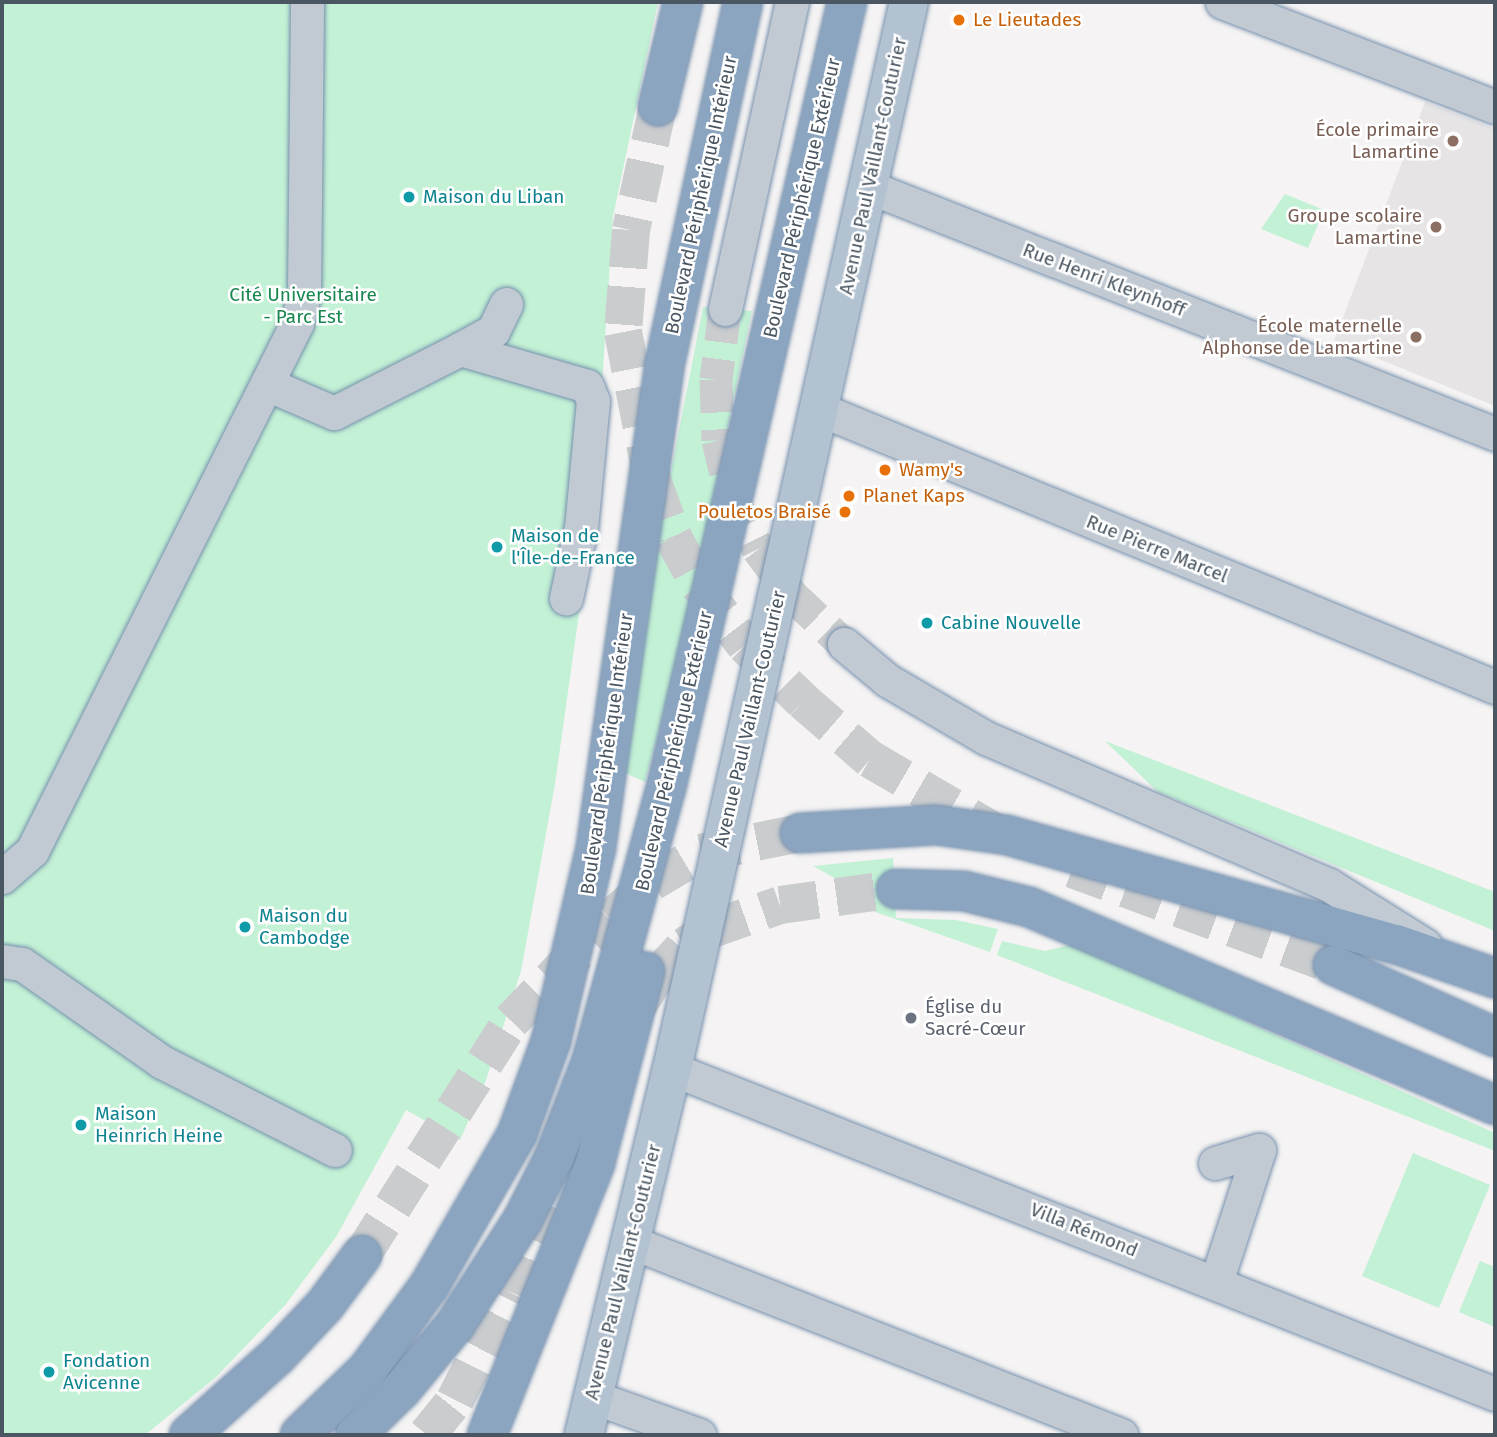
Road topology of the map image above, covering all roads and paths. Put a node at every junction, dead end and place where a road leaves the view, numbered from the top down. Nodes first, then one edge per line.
1 (307, 2) edge
2 (683, 2) edge
3 (743, 2) edge
4 (792, 2) edge
5 (847, 2) edge
6 (909, 2) edge
7 (1222, 2) edge
8 (658, 106) tunnel mouth
9 (1495, 107) edge
10 (869, 187) junction
11 (506, 304) dead end
12 (725, 309) tunnel mouth
13 (460, 349) junction
14 (267, 384) junction
15 (819, 409) junction
16 (1495, 434) edge
17 (566, 597) dead end
18 (844, 645) tunnel mouth
19 (1495, 687) edge
20 (666, 788) junction
21 (800, 832) tunnel mouth
22 (2, 877) edge
23 (896, 889) tunnel mouth
24 (1448, 959) junction
25 (2, 961) edge
26 (1333, 965) tunnel mouth
27 (1495, 978) edge
28 (1495, 1037) edge
29 (672, 1069) junction
30 (1495, 1105) edge
31 (335, 1150) dead end
32 (1215, 1163) dead end
33 (631, 1242) junction
34 (362, 1255) tunnel mouth
35 (1216, 1282) junction
36 (1495, 1394) edge
37 (593, 1397) junction
38 (189, 1435) edge
39 (300, 1435) edge
40 (355, 1435) edge
41 (487, 1435) edge
42 (584, 1435) edge
43 (699, 1435) edge
44 (1121, 1435) edge

1 - 14 street
2 - 8 highway
3 - 39 highway, Boulevard Périphérique Intérieur
4 - 12 street
5 - 20 highway, Boulevard Périphérique Extérieur
6 - 10 main road, Avenue Paul Vaillant-Couturier
7 - 9 street
10 - 15 main road, Avenue Paul Vaillant-Couturier
10 - 16 street, Rue Henri Kleynhoff
11 - 13 street
13 - 14 street
13 - 17 street
14 - 22 street
15 - 19 street, Rue Pierre Marcel
15 - 29 main road, Avenue Paul Vaillant-Couturier
18 - 24 street
20 - 40 highway, Boulevard Périphérique Extérieur
20 - 41 highway
21 - 24 highway
23 - 30 highway
24 - 27 highway
25 - 31 street
26 - 28 highway
29 - 33 main road, Avenue Paul Vaillant-Couturier
29 - 35 street, Villa Rémond
32 - 35 street
33 - 37 main road, Avenue Paul Vaillant-Couturier
33 - 44 street
34 - 38 highway
35 - 36 street, Villa Rémond
37 - 42 main road, Avenue Paul Vaillant-Couturier
37 - 43 street

